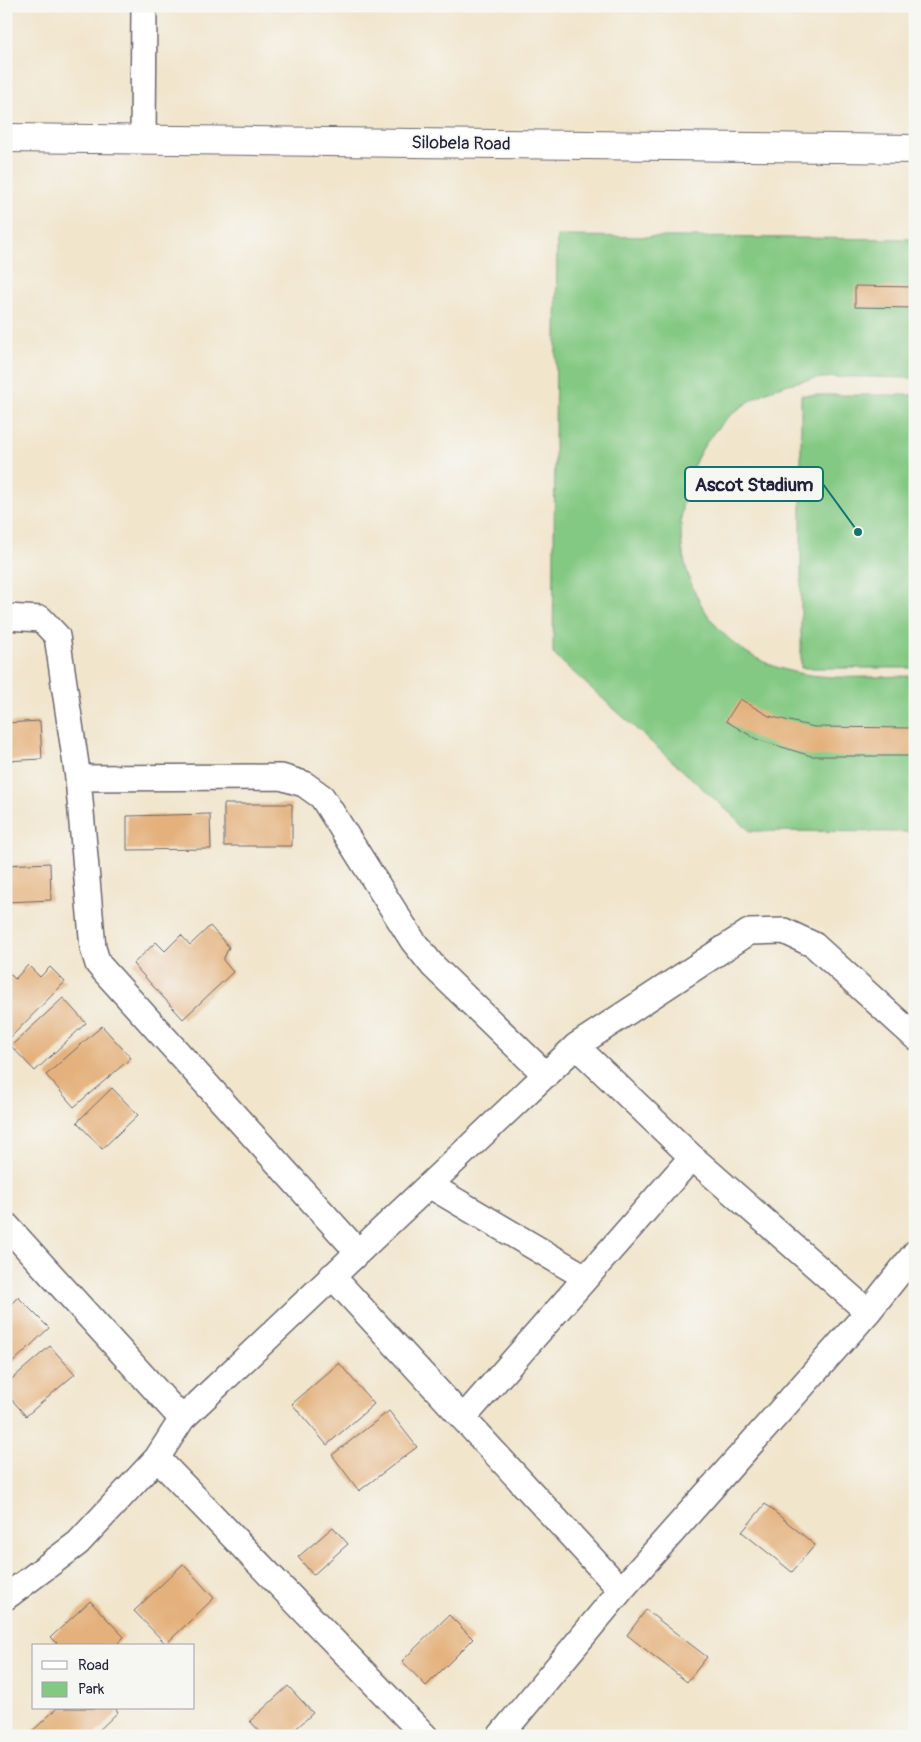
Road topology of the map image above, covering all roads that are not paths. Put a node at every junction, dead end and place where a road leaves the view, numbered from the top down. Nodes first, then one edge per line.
1 (144, 6) edge
2 (6, 138) edge
3 (143, 139) junction
4 (915, 149) edge
5 (6, 617) edge
6 (78, 778) junction
7 (915, 1037) edge
8 (576, 1046) junction
9 (546, 1075) junction
10 (692, 1157) junction
11 (429, 1185) junction
12 (6, 1225) edge
13 (358, 1252) junction
14 (915, 1253) edge
15 (332, 1276) junction
16 (585, 1277) junction
17 (868, 1312) junction
18 (464, 1417) junction
19 (182, 1419) junction
20 (158, 1458) junction
21 (621, 1590) junction
22 (6, 1597) edge
23 (425, 1736) edge
24 (500, 1736) edge

1 - 3 street
2 - 3 street, Silobela Road
3 - 4 street, Silobela Road
5 - 6 street
6 - 9 street
6 - 13 street
7 - 8 street
8 - 9 street
8 - 10 street
9 - 11 street
10 - 16 street
10 - 17 street
11 - 13 street
11 - 16 street
12 - 19 street
13 - 15 street
14 - 17 street
15 - 18 street
15 - 19 street
16 - 18 street
17 - 21 street
18 - 21 street
19 - 20 street
20 - 22 street
20 - 23 street
21 - 24 street

